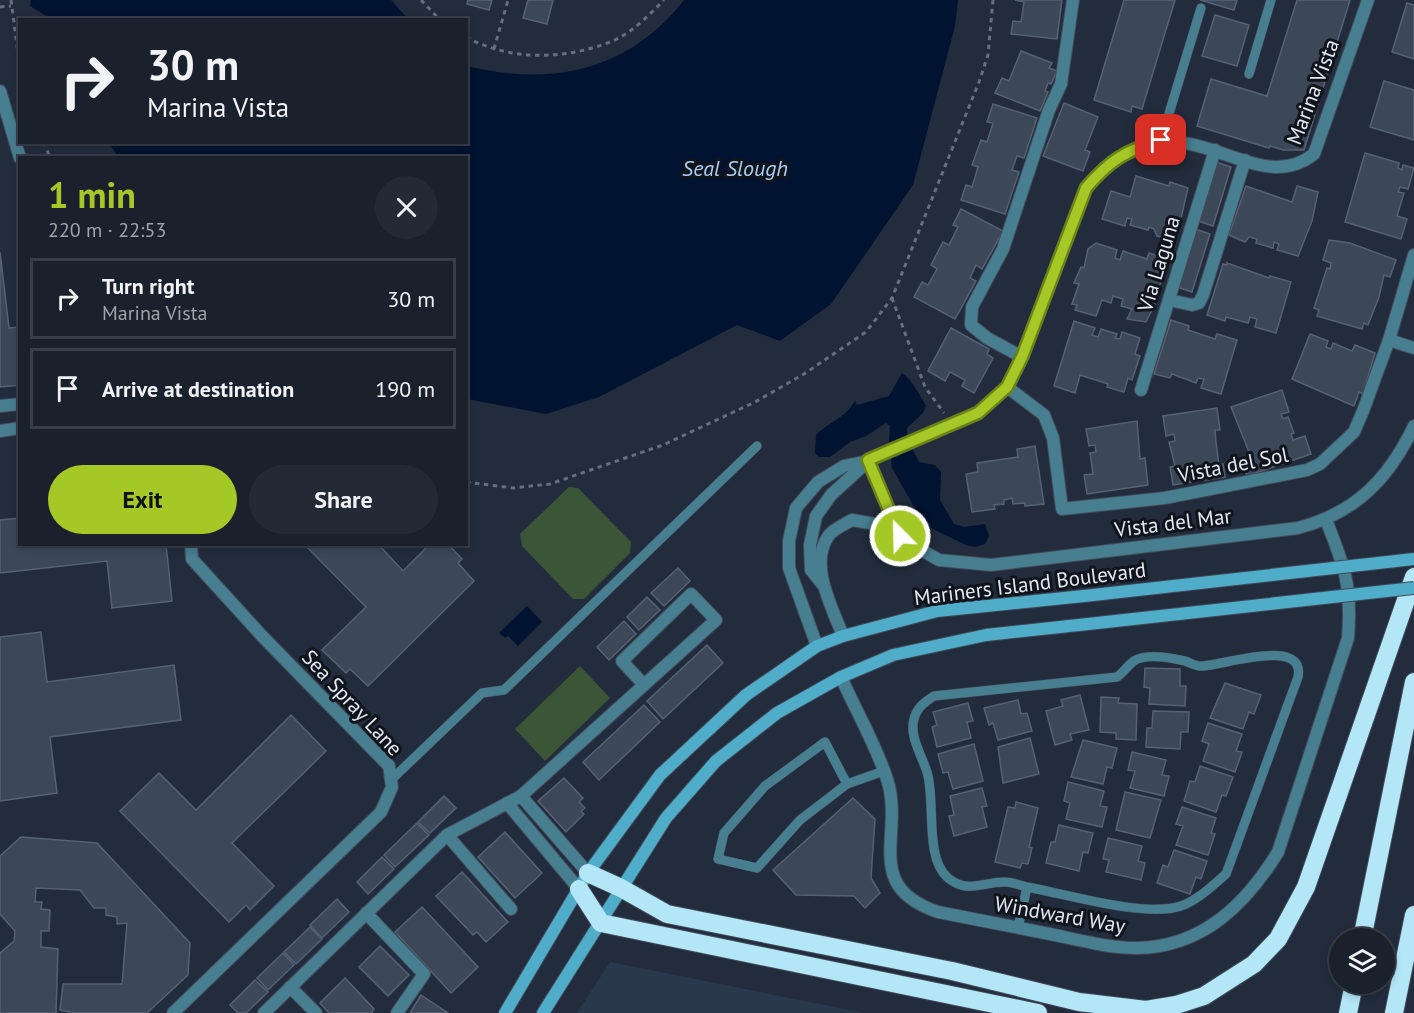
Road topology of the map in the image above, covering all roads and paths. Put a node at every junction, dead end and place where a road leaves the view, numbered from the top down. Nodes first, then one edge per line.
1 (11, 0) edge
2 (421, 0) edge
3 (508, 0) edge
4 (664, 0) edge
5 (993, 0) edge
6 (1073, 0) edge
7 (1271, 0) edge
8 (1368, 0) edge
9 (11, 6) junction
10 (0, 7) edge
11 (1202, 8) dead end
12 (438, 18) edge
13 (468, 39) edge
14 (494, 49) junction
15 (18, 55) edge
16 (1249, 74) dead end
17 (0, 91) edge
18 (1161, 140) junction
19 (1215, 150) junction
20 (19, 156) edge
21 (1245, 160) junction
22 (1414, 255) edge
23 (892, 298) junction
24 (1169, 300) junction
25 (1389, 340) junction
26 (1414, 348) edge
27 (1022, 357) junction
28 (1007, 387) junction
29 (1141, 390) dead end
30 (18, 404) edge
31 (0, 406) edge
32 (947, 418) dead end
33 (1414, 426) edge
34 (18, 428) edge
35 (0, 431) edge
36 (757, 446) dead end
37 (868, 460) junction
38 (468, 482) edge
39 (1326, 520) junction
40 (900, 536) junction
41 (191, 546) edge
42 (1414, 559) edge
43 (1414, 577) edge
44 (1414, 588) edge
45 (826, 589) junction
46 (843, 636) junction
47 (818, 646) junction
48 (841, 678) junction
49 (1414, 682) edge
50 (644, 685) junction
51 (884, 771) junction
52 (391, 780) junction
53 (847, 784) junction
54 (521, 796) junction
55 (507, 803) junction
56 (447, 835) junction
57 (584, 881) junction
58 (1027, 887) junction
59 (621, 888) junction
60 (512, 909) dead end
61 (366, 913) junction
62 (1414, 915) edge
63 (601, 923) junction
64 (1017, 928) junction
65 (1364, 928) edge
66 (290, 987) junction
67 (1352, 994) edge
68 (173, 1013) edge
69 (264, 1013) edge
70 (316, 1013) edge
71 (397, 1013) edge
72 (505, 1013) edge
73 (543, 1013) edge
74 (1038, 1013) edge
75 (1348, 1013) edge
76 (1394, 1013) edge

1 - 9 path
2 - 12 path
3 - 14 path
4 - 14 path
5 - 23 path
6 - 27 street
7 - 16 lane
8 - 21 street, Marina Vista
9 - 10 path
9 - 15 path
11 - 18 lane
13 - 14 path
17 - 20 street
18 - 19 street, Marina Vista
18 - 27 street, Marina Vista
19 - 21 street, Marina Vista
19 - 24 street, Via Laguna
21 - 24 street
22 - 25 street, Vista del Sol
23 - 32 path
23 - 38 path
24 - 29 street, Via Laguna
25 - 26 street
25 - 28 street, Vista del Sol
27 - 28 street, Marina Vista
28 - 37 street, Marina Vista
30 - 31 street
33 - 39 street, Vista del Mar
34 - 35 street
36 - 52 lane
37 - 40 street
37 - 45 street, Marina Vista
37 - 47 street, Marina Vista
39 - 40 street, Vista del Mar
39 - 64 street, Windward Way
40 - 45 street, Vista del Mar
41 - 52 street, Sea Spray Lane
42 - 46 main road, Mariners Island Boulevard, bridge
43 - 59 highway
44 - 48 main road, bridge
45 - 46 street, Vista del Mar
46 - 47 main road, Mariners Island Boulevard
47 - 57 main road, Mariners Island Boulevard
48 - 51 street, Windward Way
48 - 59 main road
49 - 65 highway
50 - 50 street
50 - 54 street
51 - 53 lane
51 - 64 street, Windward Way
52 - 68 street, Sea Spray Lane
53 - 53 lane
54 - 55 street
54 - 57 street
55 - 56 street
55 - 57 street
56 - 60 street
56 - 61 street
57 - 59 highway
57 - 63 highway
57 - 72 main road, Mariners Island Boulevard
58 - 58 lane
58 - 64 lane
59 - 63 main road
61 - 66 street
61 - 71 street
62 - 76 highway
63 - 73 main road
63 - 74 highway
66 - 69 street
66 - 70 street
67 - 75 highway

